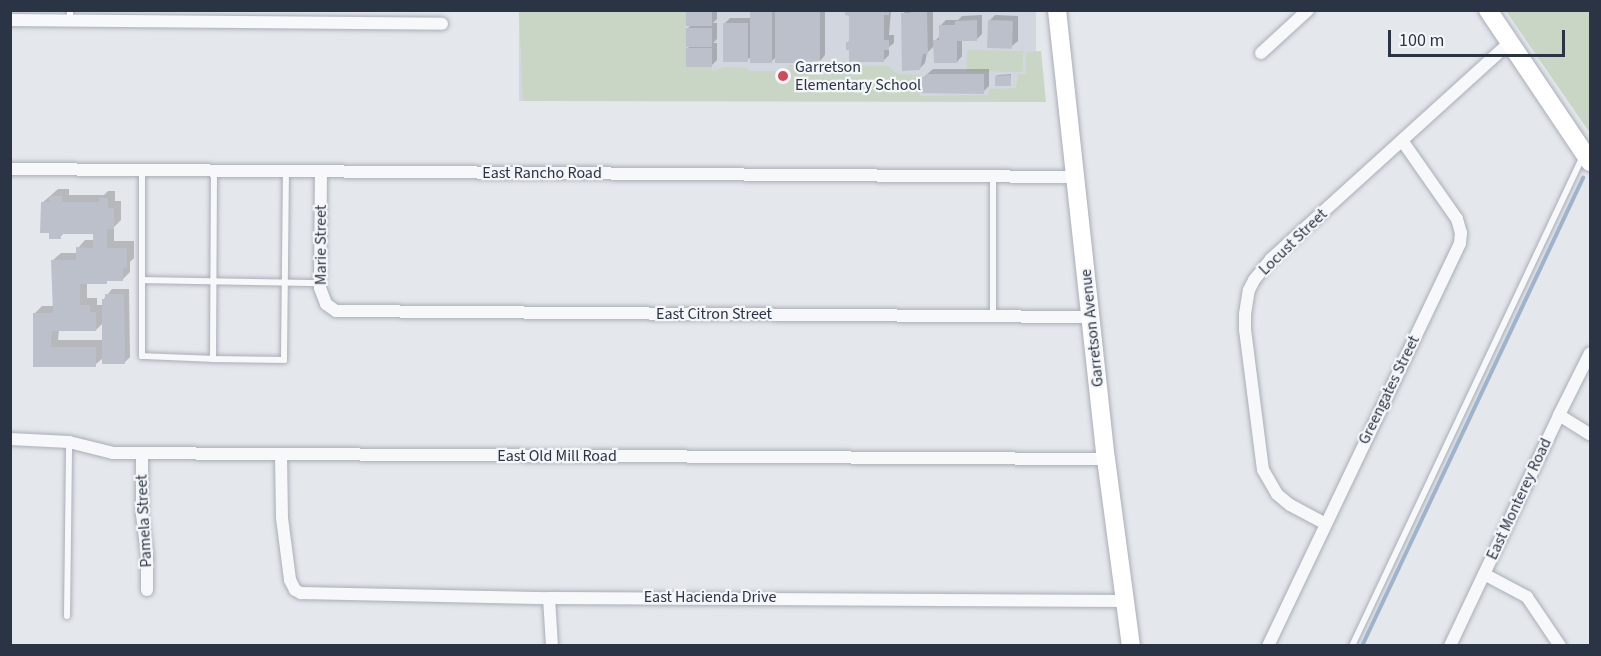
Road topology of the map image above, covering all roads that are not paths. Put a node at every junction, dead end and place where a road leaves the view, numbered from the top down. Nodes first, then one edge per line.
1 (1057, 10) edge
2 (1308, 10) edge
3 (1488, 10) edge
4 (70, 15) edge
5 (145, 15) edge
6 (323, 16) edge
7 (10, 20) edge
8 (442, 24) dead end
9 (1510, 42) junction
10 (1261, 53) dead end
11 (1403, 142) junction
12 (1587, 158) edge
13 (142, 168) junction
14 (10, 169) edge
15 (214, 170) junction
16 (286, 171) junction
17 (321, 171) junction
18 (993, 176) junction
19 (1074, 177) junction
20 (142, 280) junction
21 (214, 281) junction
22 (284, 282) junction
23 (320, 283) junction
24 (336, 311) joint
25 (993, 316) junction
26 (1091, 317) junction
27 (1590, 353) edge
28 (213, 359) junction
29 (1558, 415) junction
30 (1590, 434) edge
31 (10, 439) edge
32 (69, 442) junction
33 (142, 453) junction
34 (281, 454) junction
35 (1106, 459) junction
36 (1324, 523) junction
37 (1484, 574) junction
38 (147, 590) dead end
39 (549, 598) junction
40 (1125, 601) junction
41 (67, 616) dead end
42 (552, 645) edge
43 (1131, 645) edge
44 (1268, 645) edge
45 (1352, 645) edge
46 (1450, 645) edge
47 (1560, 645) edge

1 - 19 street, Garretson Avenue
2 - 10 street
3 - 9 street
4 - 5 street
4 - 7 street
5 - 6 street
6 - 8 street
9 - 11 street, Locust Street
9 - 12 street
11 - 36 street, Greengates Street
11 - 36 street, Locust Street
12 - 45 lane
13 - 14 street, East Rancho Road
13 - 15 street, East Rancho Road
13 - 20 lane
15 - 16 street, East Rancho Road
15 - 21 lane
16 - 17 street, East Rancho Road
16 - 22 lane
17 - 18 street, East Rancho Road
17 - 23 street, Marie Street
18 - 19 street, East Rancho Road
18 - 25 lane
19 - 26 street, Garretson Avenue
20 - 21 lane
20 - 28 lane
21 - 22 lane
21 - 28 lane
22 - 23 lane
22 - 28 lane
23 - 24 street, Marie Street
24 - 25 street, East Citron Street
25 - 26 street, East Citron Street
26 - 35 street, Garretson Avenue
27 - 29 street, East Monterey Road
29 - 30 street
29 - 37 street, East Monterey Road
31 - 32 street, East Old Mill Road
32 - 33 street, East Old Mill Road
32 - 41 lane
33 - 34 street, East Old Mill Road
33 - 38 street, Pamela Street
34 - 35 street, East Old Mill Road
34 - 39 street, East Hacienda Drive
35 - 40 street, Garretson Avenue
36 - 44 street, Greengates Street
37 - 46 street, East Monterey Road
37 - 47 street
39 - 40 street, East Hacienda Drive
39 - 42 street
40 - 43 street, Garretson Avenue

